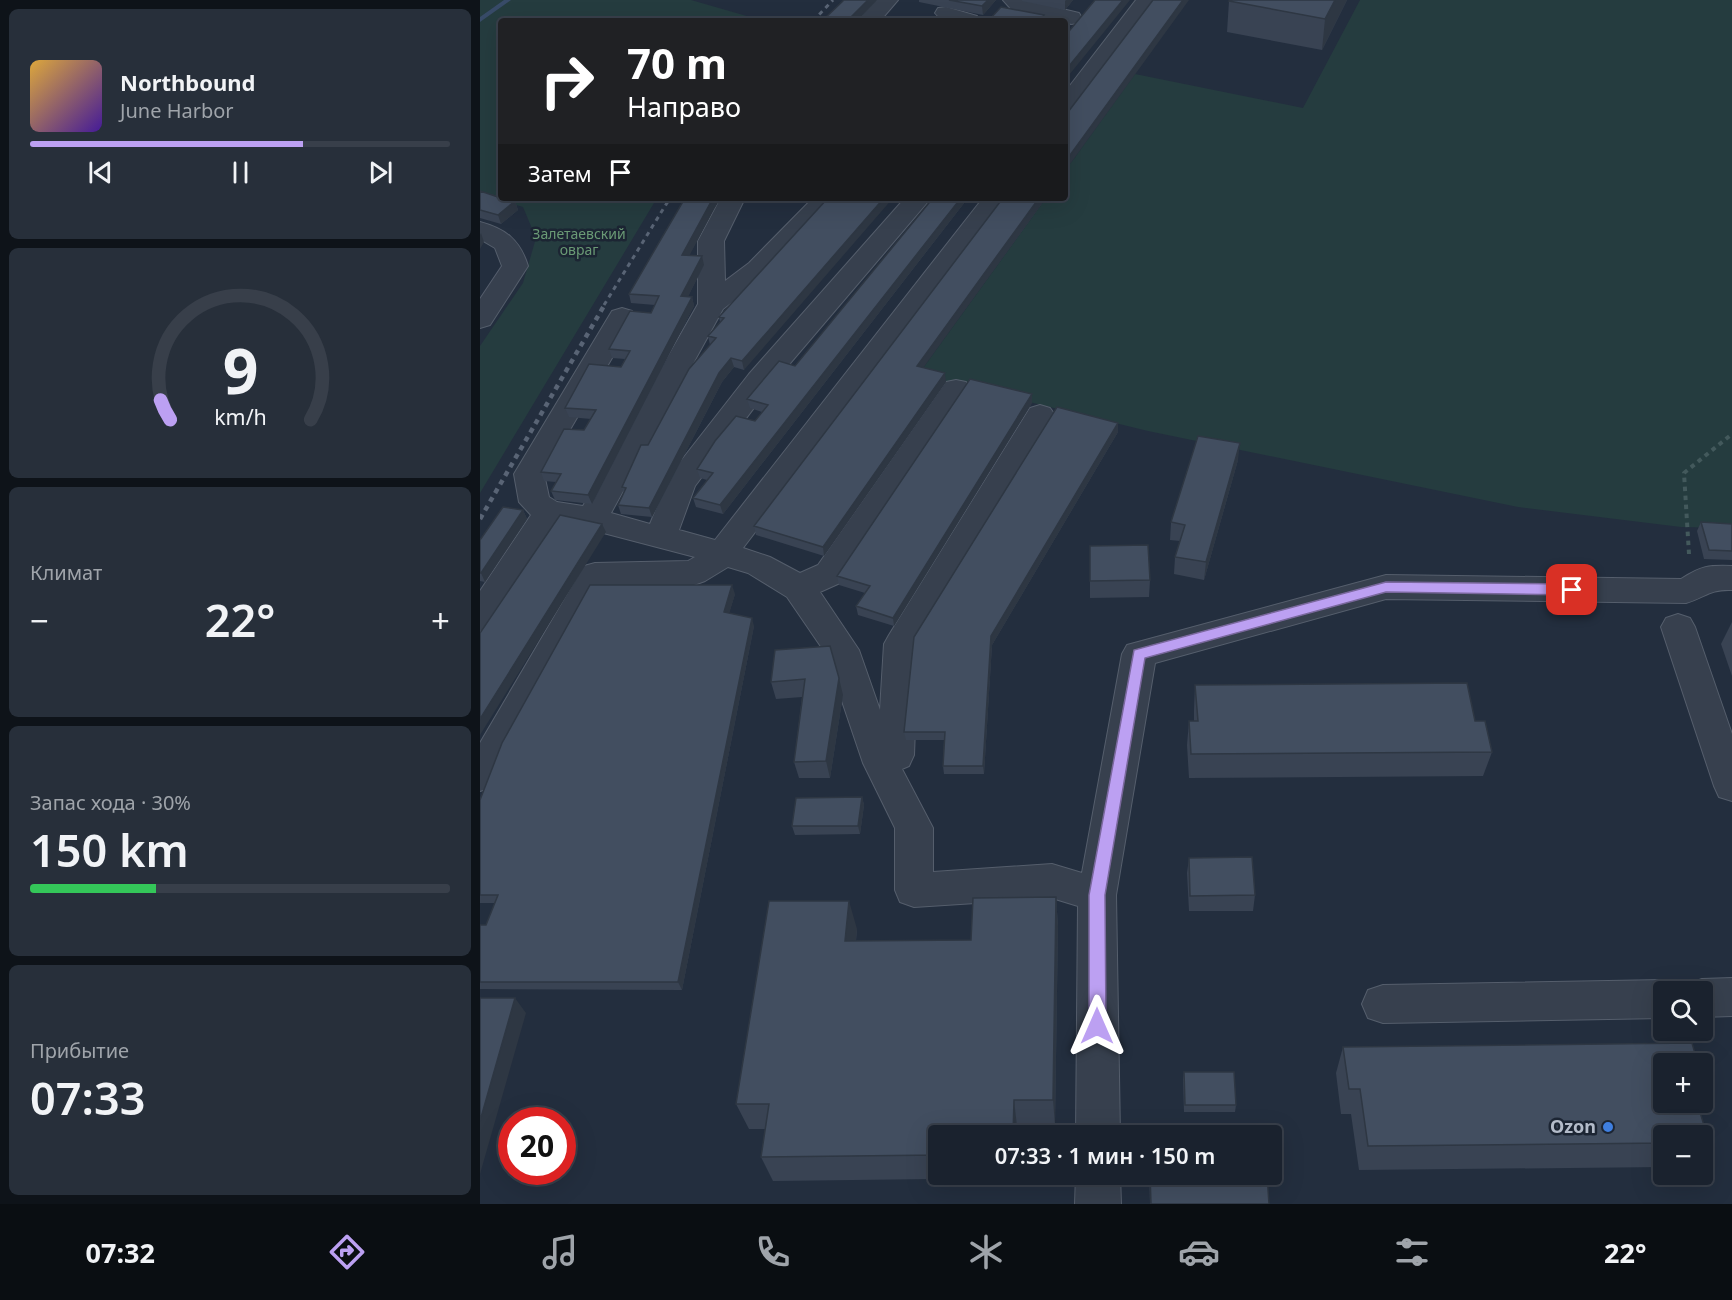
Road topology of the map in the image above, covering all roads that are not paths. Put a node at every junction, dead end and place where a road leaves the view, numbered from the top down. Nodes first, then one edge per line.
1 (888, 0) edge
2 (1013, 0) edge
3 (1086, 0) edge
4 (1147, 0) edge
5 (946, 13) dead end
6 (871, 18) edge
7 (960, 18) edge
8 (1056, 18) edge
9 (1068, 22) edge
10 (1068, 104) edge
11 (731, 201) edge
12 (824, 201) edge
13 (916, 201) edge
14 (994, 201) edge
15 (480, 230) edge
16 (712, 304) junction
17 (621, 317) dead end
18 (480, 319) edge
19 (956, 389) dead end
20 (1040, 415) dead end
21 (549, 512) junction
22 (592, 519) junction
23 (660, 538) junction
24 (722, 555) junction
25 (1732, 578) edge
26 (799, 588) junction
27 (480, 618) edge
28 (1678, 627) dead end
29 (881, 763) junction
30 (480, 776) edge
31 (1732, 786) edge
32 (1097, 895) junction
33 (1732, 997) edge
34 (1713, 998) edge
35 (1653, 999) edge
36 (1383, 1004) dead end
37 (1098, 1125) edge
38 (1098, 1185) edge
39 (1098, 1204) edge

1 - 6 lane
2 - 8 lane
3 - 9 lane
4 - 10 lane
5 - 7 lane
11 - 16 lane
12 - 16 lane
13 - 23 lane
14 - 24 lane
15 - 18 lane
16 - 22 lane
17 - 21 lane
19 - 26 lane
20 - 29 lane
21 - 22 lane
21 - 27 lane
22 - 23 lane
23 - 24 lane
24 - 26 lane
24 - 30 lane
25 - 32 lane
26 - 29 lane
28 - 31 lane
29 - 32 lane
32 - 37 lane
33 - 34 lane
35 - 36 lane
38 - 39 lane

